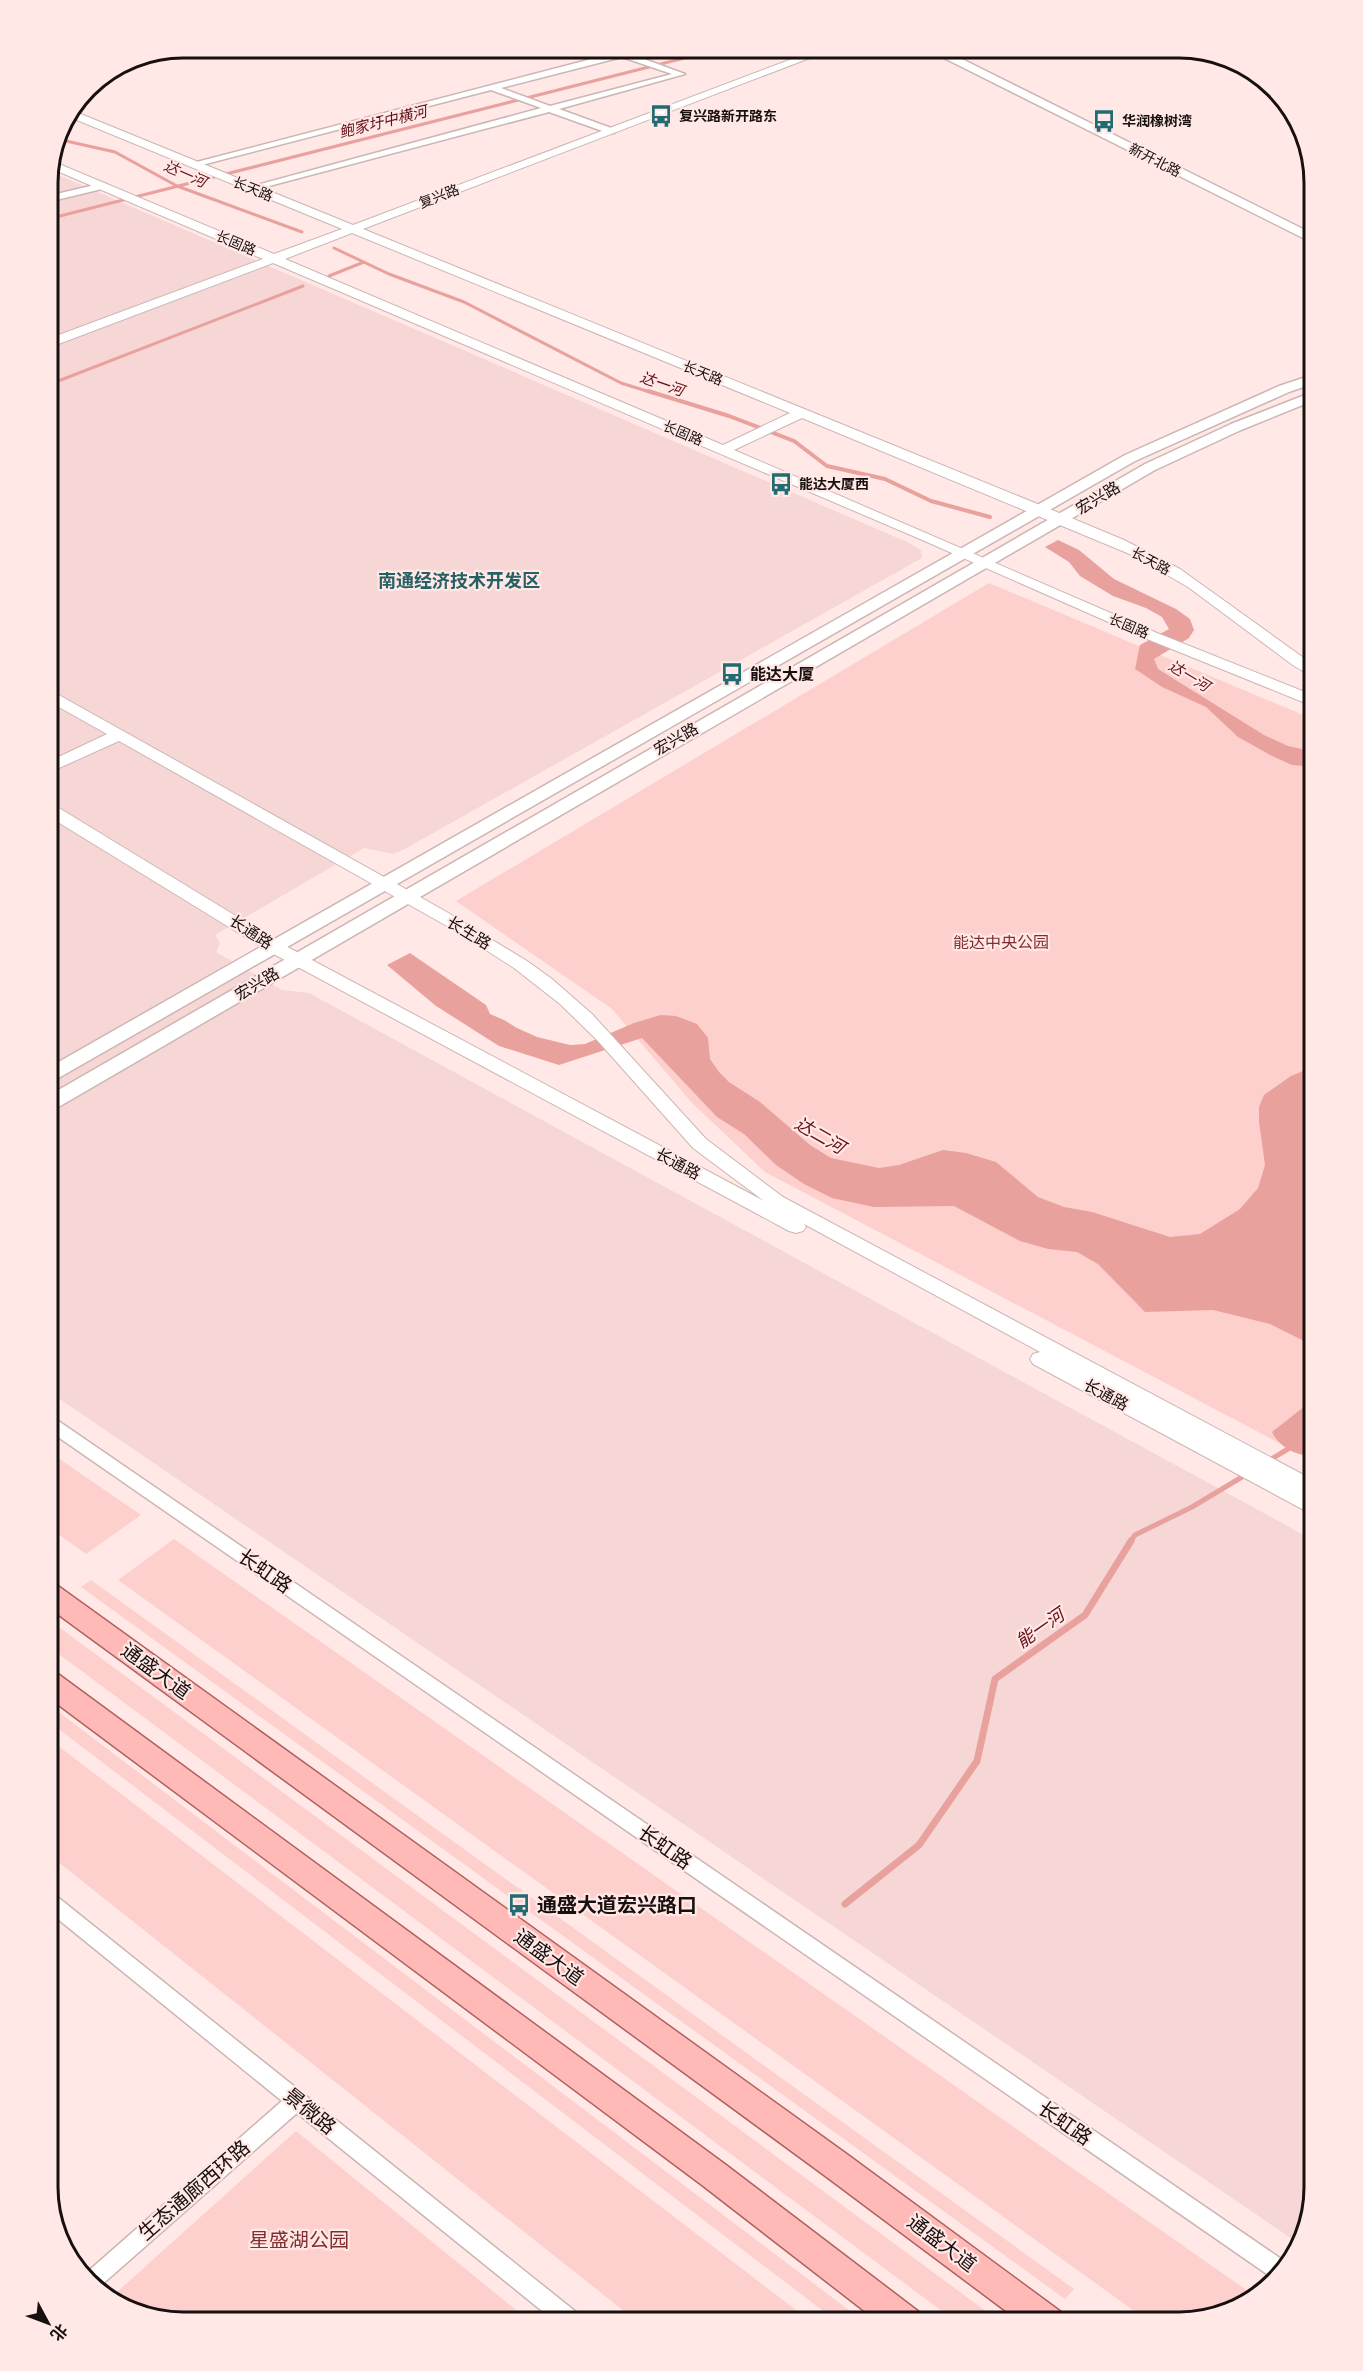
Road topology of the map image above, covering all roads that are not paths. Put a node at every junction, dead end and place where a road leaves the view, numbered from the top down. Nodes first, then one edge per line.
1 (605, 58) edge
2 (636, 58) edge
3 (790, 59) edge
4 (802, 59) edge
5 (952, 59) edge
6 (964, 59) edge
7 (493, 88) junction
8 (550, 109) junction
9 (78, 116) edge
10 (608, 130) junction
11 (194, 164) junction
12 (60, 168) edge
13 (103, 186) junction
14 (250, 188) junction
15 (59, 196) edge
16 (1304, 224) edge
17 (348, 228) junction
18 (1304, 235) edge
19 (269, 257) junction
20 (59, 334) edge
21 (59, 340) edge
22 (1304, 382) edge
23 (1304, 399) edge
24 (801, 413) junction
25 (723, 450) junction
26 (1040, 510) junction
27 (1062, 519) junction
28 (964, 554) junction
29 (983, 562) junction
30 (1304, 666) edge
31 (1304, 698) edge
32 (59, 700) edge
33 (119, 735) junction
34 (59, 763) edge
35 (59, 816) edge
36 (385, 884) junction
37 (406, 896) junction
38 (274, 947) junction
39 (298, 960) junction
40 (59, 1070) edge
41 (59, 1098) edge
42 (842, 1237) joint
43 (58, 1429) edge
44 (1304, 1485) edge
45 (1304, 1502) edge
46 (58, 1600) edge
47 (58, 1690) edge
48 (58, 1908) edge
49 (297, 2100) junction
50 (1276, 2268) edge
51 (96, 2277) edge
52 (559, 2312) edge
53 (893, 2312) edge
54 (1034, 2312) edge

1 - 7 street
2 - 8 street
3 - 10 street, 复兴路
4 - 10 street, 复兴路
5 - 18 main road, 新开北路
6 - 16 main road, 新开北路
7 - 8 street
7 - 11 street
8 - 10 street
8 - 14 street
9 - 11 street, 长天路
10 - 17 street, 复兴路
11 - 14 street, 长天路
12 - 13 street, 长固路
13 - 15 street
13 - 19 street, 长固路
14 - 17 street, 长天路
17 - 19 street, 复兴路
17 - 24 street, 长天路
19 - 20 street, 复兴路
19 - 21 street, 复兴路
19 - 25 street, 长固路
22 - 26 main road, 宏兴路
23 - 27 main road, 宏兴路
24 - 25 street
24 - 26 street, 长天路
25 - 28 street, 长固路
26 - 27 street, 长天路
26 - 28 main road, 宏兴路
27 - 29 main road, 宏兴路
27 - 30 street, 长天路
28 - 29 street, 长固路
28 - 36 main road, 宏兴路
29 - 31 street, 长固路
29 - 37 main road, 宏兴路
32 - 33 street, 长生路
33 - 34 street
33 - 36 street, 长生路
35 - 38 street, 长通路
36 - 37 street, 长生路
36 - 38 main road, 宏兴路
37 - 39 main road, 宏兴路
37 - 42 street, 长生路
38 - 39 street, 长通路
38 - 40 main road, 宏兴路
39 - 41 main road, 宏兴路
39 - 45 street, 长通路
42 - 44 street, 长通路
43 - 50 street, 长虹路
46 - 54 main road, 通盛大道
47 - 53 main road
48 - 49 street, 景微路
49 - 51 street, 生态通廊西环路
49 - 52 street, 景微路

